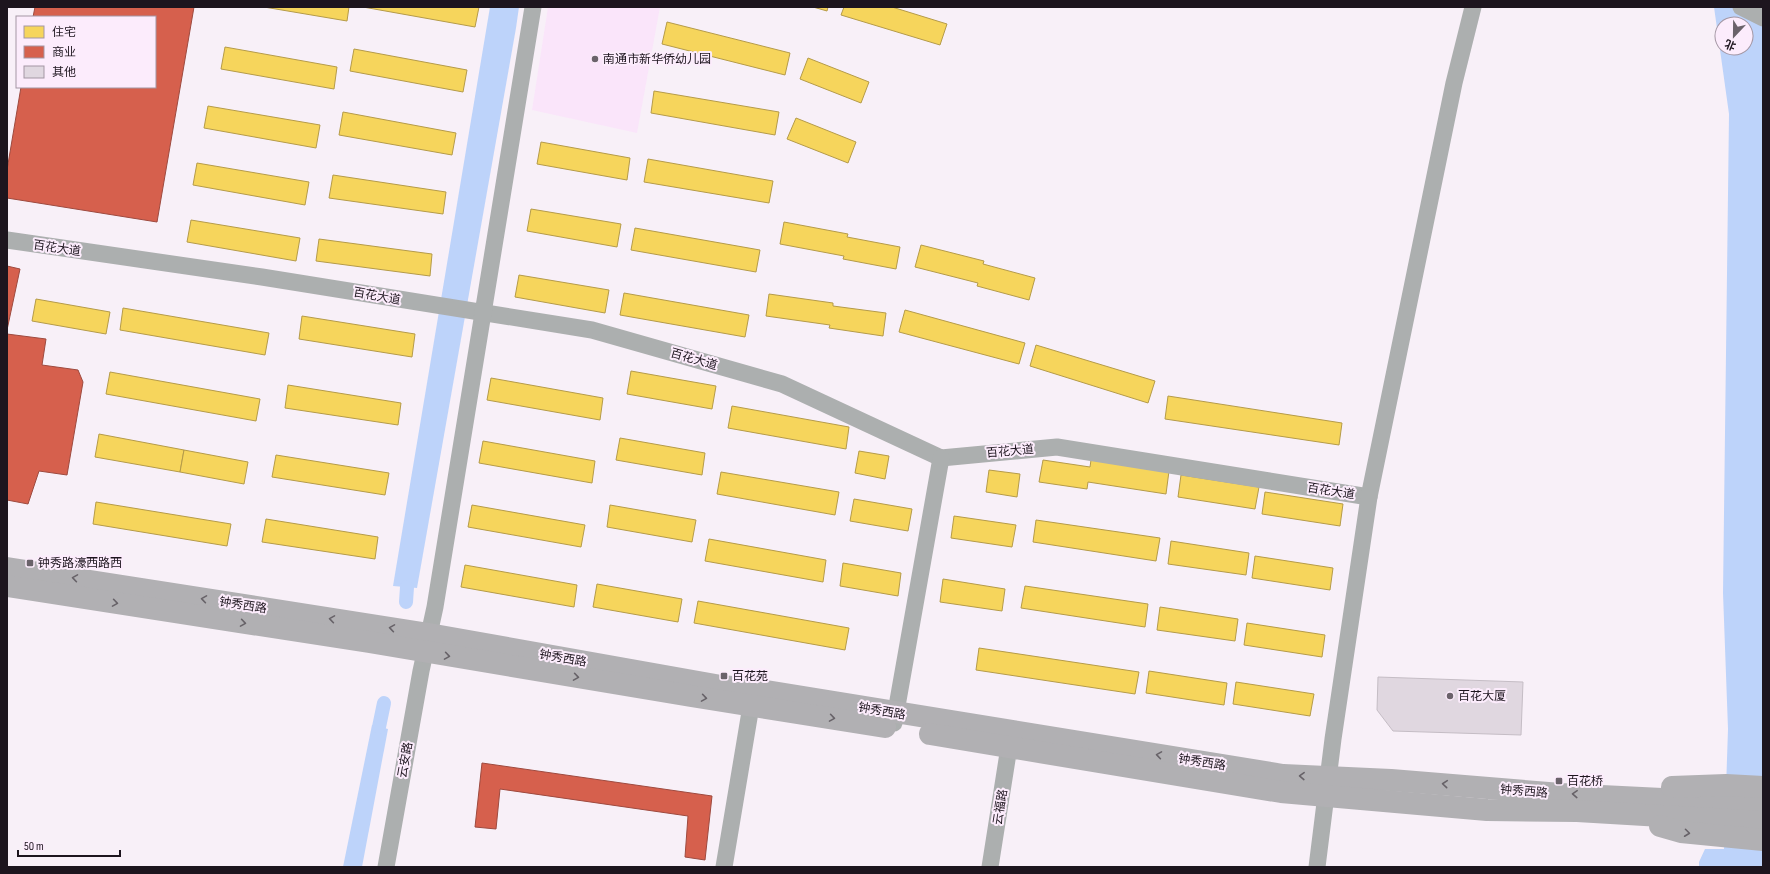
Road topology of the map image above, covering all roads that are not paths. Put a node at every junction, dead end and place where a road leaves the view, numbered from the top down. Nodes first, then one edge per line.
1 (533, 7) edge
2 (1473, 7) edge
3 (1741, 7) edge
4 (1763, 18) edge
5 (7, 240) edge
6 (478, 313) junction
7 (941, 458) junction
8 (1369, 497) junction
9 (7, 568) edge
10 (7, 586) edge
11 (427, 643) junction
12 (752, 697) junction
13 (895, 721) junction
14 (1010, 747) junction
15 (1328, 787) junction
16 (1763, 787) edge
17 (1609, 804) junction
18 (1763, 804) edge
19 (1725, 811) junction
20 (1763, 822) edge
21 (1763, 840) edge
22 (386, 867) edge
23 (724, 867) edge
24 (990, 867) edge
25 (1317, 867) edge

1 - 6 street, 云安路
2 - 8 street
3 - 4 street
5 - 6 street, 百花大道
6 - 7 street, 百花大道
6 - 11 street, 云安路
7 - 8 street, 百花大道
7 - 13 street
8 - 15 street
11 -> 9 main road, 钟秀西路
10 -> 11 main road, 钟秀西路
11 - 12 main road, 钟秀西路
11 - 22 street, 云安路
12 - 13 main road, 钟秀西路
12 - 23 street
13 - 14 main road, 钟秀西路
15 -> 13 main road, 钟秀西路
14 - 15 main road, 钟秀西路
14 - 24 street, 云福路
15 - 17 main road, 钟秀西路
15 - 25 street
16 - 19 main road
17 - 19 main road, 钟秀西路
17 - 19 main road
18 - 19 main road, 钟秀西路
19 - 20 main road, 钟秀西路
19 - 21 main road

